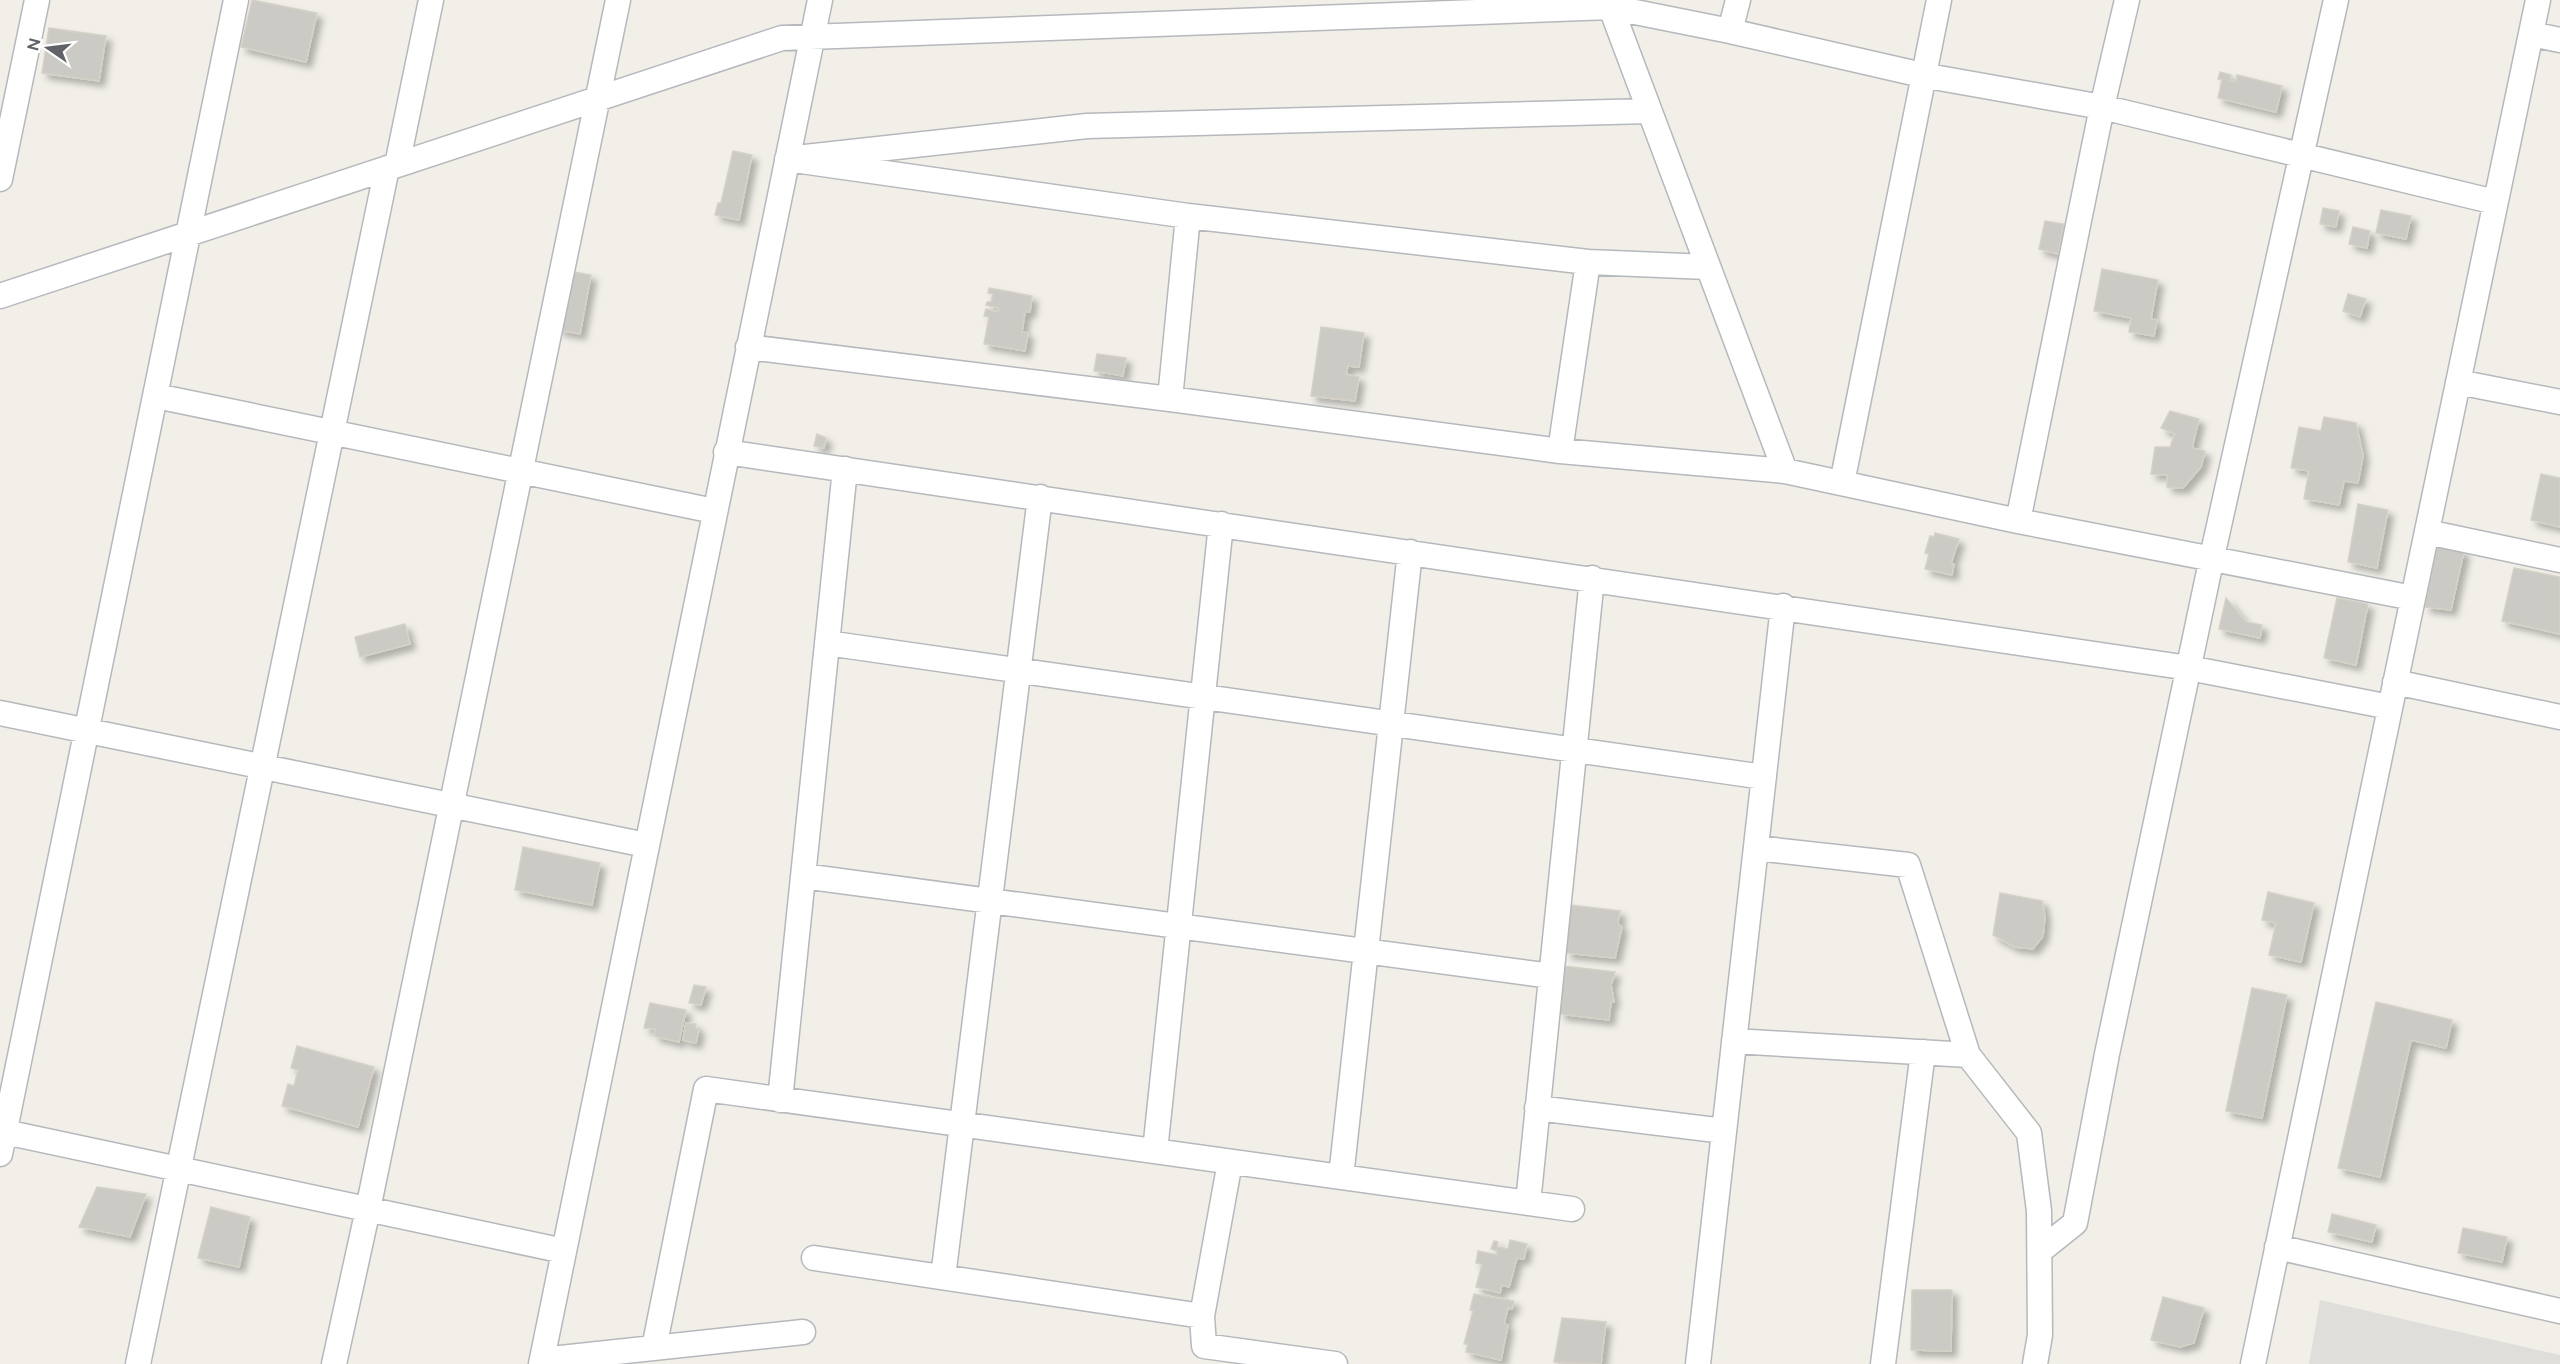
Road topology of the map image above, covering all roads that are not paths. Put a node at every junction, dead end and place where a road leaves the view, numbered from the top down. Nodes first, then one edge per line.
1 (37, 0) edge
2 (236, 0) edge
3 (431, 0) edge
4 (618, 0) edge
5 (820, 0) edge
6 (1738, 0) edge
7 (1939, 0) edge
8 (2127, 0) edge
9 (2336, 0) edge
10 (2538, 0) edge
11 (1609, 4) edge
12 (1730, 31) junction
13 (2530, 34) junction
14 (813, 37) junction
15 (2560, 40) edge
16 (1922, 75) junction
17 (597, 99) junction
18 (2102, 107) junction
19 (1649, 111) junction
20 (2303, 156) junction
21 (787, 159) junction
22 (392, 167) junction
23 (0, 179) edge
24 (2495, 202) junction
25 (1188, 216) junction
26 (189, 234) junction
27 (1588, 262) junction
28 (1708, 267) junction
29 (0, 296) edge
30 (748, 347) junction
31 (2458, 382) junction
32 (156, 396) junction
33 (1170, 399) junction
34 (2560, 402) edge
35 (333, 431) junction
36 (1560, 451) junction
37 (726, 452) junction
38 (845, 469) junction
39 (1785, 471) junction
40 (520, 472) junction
41 (1842, 483) junction
42 (1040, 497) junction
43 (714, 511) junction
44 (2018, 520) junction
45 (1221, 524) junction
46 (2427, 532) junction
47 (1410, 552) junction
48 (2212, 557) junction
49 (2560, 560) edge
50 (1592, 578) junction
51 (2413, 598) junction
52 (1783, 606) junction
53 (827, 643) junction
54 (2189, 668) junction
55 (1018, 670) junction
56 (2395, 682) junction
57 (1203, 697) junction
58 (2390, 707) junction
59 (0, 713) edge
60 (2560, 717) edge
61 (1391, 724) junction
62 (87, 730) junction
63 (1574, 750) junction
64 (263, 769) junction
65 (1764, 777) junction
66 (451, 806) junction
67 (646, 845) junction
68 (1756, 848) junction
69 (803, 876) junction
70 (990, 901) junction
71 (1179, 926) junction
72 (1366, 951) junction
73 (1551, 976) junction
74 (1734, 1041) junction
75 (1923, 1052) junction
76 (1968, 1055) junction
77 (780, 1100) junction
78 (1537, 1108) junction
79 (962, 1125) junction
80 (1724, 1131) junction
81 (2, 1139) edge
82 (1155, 1151) junction
83 (1230, 1162) junction
84 (180, 1169) junction
85 (1341, 1177) junction
86 (1528, 1203) junction
87 (368, 1209) junction
88 (1572, 1209) dead end
89 (2277, 1247) junction
90 (564, 1251) junction
91 (2040, 1251) junction
92 (814, 1258) dead end
93 (943, 1277) junction
94 (2560, 1311) edge
95 (1202, 1316) junction
96 (802, 1332) dead end
97 (654, 1348) junction
98 (1276, 1360) edge
99 (542, 1362) edge
100 (138, 1364) edge
101 (334, 1364) edge
102 (1335, 1364) edge
103 (1698, 1364) edge
104 (1883, 1364) edge
105 (2035, 1364) edge
106 (2253, 1364) edge

1 - 23 street
2 - 26 street
3 - 22 street
4 - 17 street
5 - 14 street
6 - 12 street
7 - 16 street
8 - 18 street
9 - 20 street
10 - 13 street
11 - 12 street
11 - 14 street
11 - 19 street
12 - 16 street
13 - 15 street
13 - 24 street
14 - 17 street
14 - 21 street
16 - 18 street
16 - 41 street
17 - 22 street
17 - 40 street
18 - 20 street
18 - 44 street
19 - 21 street
19 - 28 street
20 - 24 street
20 - 48 street
21 - 25 street
21 - 30 street
22 - 26 street
22 - 35 street
24 - 31 street
25 - 27 street
25 - 33 street
26 - 29 street
26 - 32 street
27 - 28 street
27 - 36 street
28 - 39 street
30 - 33 street
30 - 37 street
31 - 34 street
31 - 46 street
32 - 35 street
32 - 62 street
33 - 36 street
35 - 40 street
35 - 64 street
36 - 39 street
37 - 38 street
37 - 43 street
38 - 42 street
38 - 53 street
39 - 41 street
40 - 43 street
40 - 66 street
41 - 44 street
42 - 45 street
42 - 55 street
43 - 67 street
44 - 48 street
45 - 47 street
45 - 57 street
46 - 49 street
46 - 51 street
47 - 50 street
47 - 61 street
48 - 51 street
48 - 54 street
50 - 52 street
50 - 63 street
51 - 56 street
52 - 54 street
52 - 65 street
53 - 55 street
53 - 69 street
54 - 58 street
54 - 91 street
55 - 57 street
55 - 70 street
56 - 58 street
56 - 60 street
57 - 61 street
57 - 71 street
58 - 89 street
59 - 62 street
61 - 63 street
61 - 72 street
62 - 64 street
62 - 81 street
63 - 65 street
63 - 73 street
64 - 66 street
64 - 84 street
65 - 68 street
66 - 67 street
66 - 87 street
67 - 90 street
68 - 74 street
68 - 76 street
69 - 70 street
69 - 77 street
70 - 71 street
70 - 79 street
71 - 72 street
71 - 82 street
72 - 73 street
72 - 85 street
73 - 78 street
74 - 75 street
74 - 80 street
75 - 76 street
75 - 104 street
76 - 91 street
77 - 79 street
77 - 97 street
78 - 80 street
78 - 86 street
79 - 82 street
79 - 93 street
80 - 103 street
81 - 84 street
82 - 83 street
83 - 85 street
83 - 95 street
84 - 87 street
84 - 100 street
85 - 86 street
86 - 88 street
87 - 90 street
87 - 101 street
89 - 94 street
89 - 106 street
90 - 99 street
91 - 105 street
92 - 93 street
93 - 95 street
95 - 98 street
96 - 97 street
97 - 99 street
98 - 102 street

